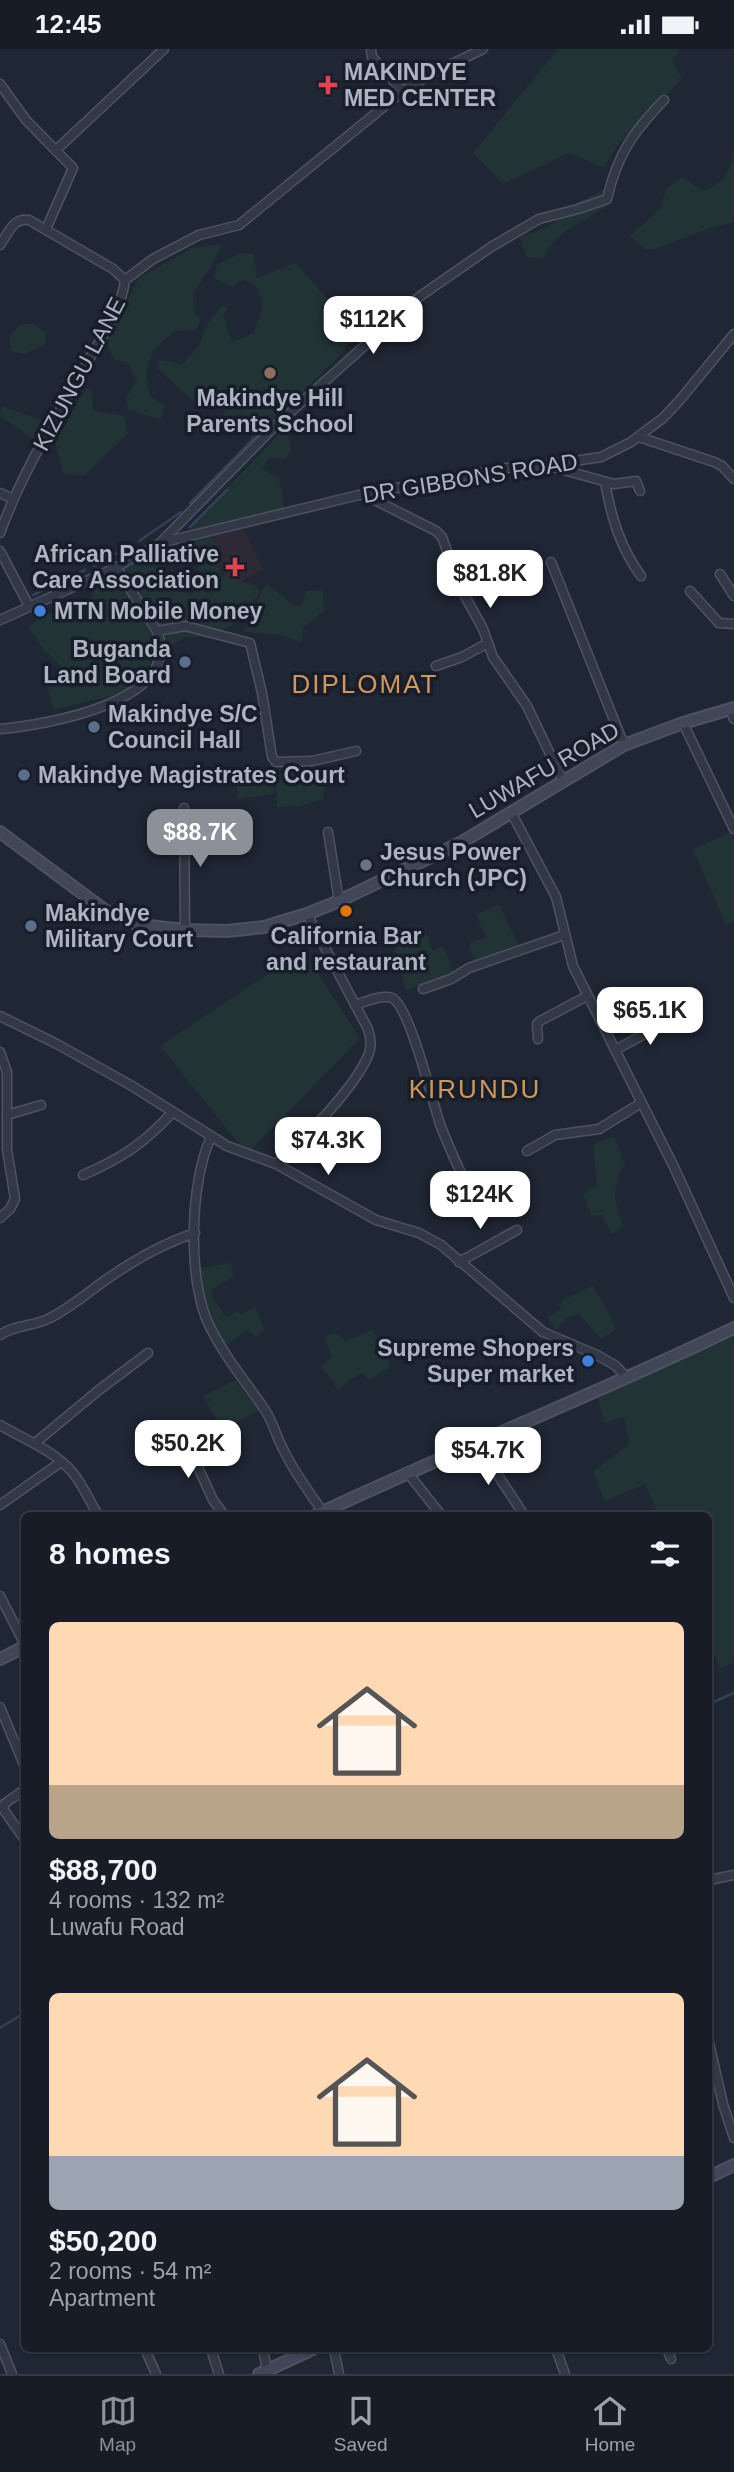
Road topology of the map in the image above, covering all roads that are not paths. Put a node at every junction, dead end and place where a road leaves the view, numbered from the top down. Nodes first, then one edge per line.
1 (164, 49) edge
2 (371, 49) edge
3 (483, 49) edge
4 (0, 84) edge
5 (403, 91) junction
6 (664, 100) dead end
7 (56, 150) junction
8 (46, 229) junction
9 (0, 246) edge
10 (125, 280) junction
11 (734, 334) edge
12 (639, 437) junction
13 (547, 465) junction
14 (732, 474) edge
15 (605, 482) junction
16 (640, 491) dead end
17 (0, 493) edge
18 (363, 494) junction
19 (13, 499) junction
20 (0, 533) edge
21 (160, 543) junction
22 (0, 551) edge
23 (551, 562) dead end
24 (116, 567) junction
25 (720, 575) dead end
26 (641, 576) dead end
27 (690, 591) dead end
28 (734, 596) edge
29 (29, 606) junction
30 (0, 619) edge
31 (734, 624) edge
32 (157, 631) junction
33 (488, 643) junction
34 (436, 666) dead end
35 (733, 712) edge
36 (683, 723) junction
37 (0, 729) edge
38 (624, 745) junction
39 (356, 751) dead end
40 (563, 781) junction
41 (184, 808) dead end
42 (511, 812) junction
43 (734, 829) edge
44 (0, 832) edge
45 (328, 832) dead end
46 (339, 901) junction
47 (307, 914) junction
48 (185, 930) junction
49 (564, 935) junction
50 (423, 989) dead end
51 (587, 996) junction
52 (355, 1005) junction
53 (0, 1016) edge
54 (671, 1020) dead end
55 (538, 1039) dead end
56 (615, 1050) junction
57 (0, 1052) edge
58 (641, 1103) junction
59 (41, 1105) dead end
60 (172, 1112) junction
61 (8, 1115) junction
62 (211, 1137) junction
63 (527, 1151) dead end
64 (276, 1164) junction
65 (83, 1175) dead end
66 (474, 1200) dead end
67 (0, 1218) edge
68 (517, 1230) dead end
69 (195, 1233) junction
70 (458, 1262) junction
71 (734, 1298) edge
72 (734, 1328) edge
73 (0, 1335) edge
74 (148, 1353) dead end
75 (626, 1377) junction
76 (0, 1425) edge
77 (180, 1428) dead end
78 (476, 1442) junction
79 (35, 1443) junction
80 (61, 1462) junction
81 (407, 1472) junction
82 (0, 1505) edge
83 (96, 1512) edge
84 (222, 1512) edge
85 (319, 1512) edge
86 (324, 1512) edge
87 (439, 1512) edge
88 (522, 1512) edge
89 (0, 1596) edge
90 (21, 1639) edge
91 (21, 1647) edge
92 (0, 1659) edge
93 (0, 1707) edge
94 (21, 1758) edge
95 (21, 1792) edge
96 (21, 1835) edge
97 (734, 1875) edge
98 (712, 1879) edge
99 (712, 2057) edge
100 (734, 2138) edge
101 (734, 2165) edge
102 (712, 2176) edge
103 (0, 2344) edge
104 (146, 2352) edge
105 (212, 2352) edge
106 (263, 2352) edge
107 (306, 2352) edge
108 (335, 2352) edge
109 (556, 2352) edge
110 (668, 2352) edge
111 (671, 2359) dead end
112 (263, 2372) edge
113 (12, 2374) edge
114 (156, 2374) edge
115 (219, 2374) edge
116 (339, 2374) edge
117 (565, 2374) edge

1 - 7 street
2 - 5 street
3 - 5 street
4 - 7 street
5 - 10 street
6 - 21 street
7 - 8 street
8 - 9 street, KIZUNGU LANE
8 - 10 street, KIZUNGU LANE
10 - 19 street, KIZUNGU LANE
11 - 12 street, DR GIBBONS ROAD
12 - 13 street, DR GIBBONS ROAD
12 - 14 street
13 - 15 street
13 - 18 street, DR GIBBONS ROAD
15 - 16 street
15 - 26 street
17 - 19 street
18 - 21 street, DR GIBBONS ROAD
18 - 33 street
19 - 20 street, KIZUNGU LANE
21 - 24 street
22 - 29 street
23 - 38 street
24 - 29 street
24 - 32 street
25 - 28 street
27 - 31 street
29 - 30 street
32 - 37 street
32 - 39 street
33 - 34 street
33 - 40 street
35 - 36 street, LUWAFU ROAD
36 - 38 street, LUWAFU ROAD
36 - 43 street
38 - 40 street, LUWAFU ROAD
40 - 42 street, LUWAFU ROAD
41 - 48 street
42 - 46 street, LUWAFU ROAD
42 - 49 street
44 - 48 street, LUWAFU ROAD
45 - 46 street
46 - 47 street, LUWAFU ROAD
47 - 48 street, LUWAFU ROAD
47 - 52 street
49 - 50 street
49 - 51 street
51 - 55 street
51 - 56 street
52 - 64 street
52 - 66 street
53 - 60 street
54 - 56 street
56 - 58 street
57 - 61 street
58 - 63 street
58 - 71 street
59 - 61 street
60 - 62 street
60 - 65 street
61 - 67 street
62 - 64 street
62 - 69 street
64 - 70 street
68 - 70 street
69 - 73 street
69 - 85 street
70 - 75 street
72 - 75 street
74 - 79 street
75 - 78 street
76 - 79 street
77 - 84 street
78 - 81 street
78 - 88 street
79 - 80 street
80 - 82 street
80 - 83 street
81 - 86 street
81 - 87 street
89 - 90 street
91 - 92 street
93 - 94 street
95 - 96 street
97 - 98 street
99 - 100 street
101 - 102 street
103 - 113 street
104 - 114 street
105 - 115 street
106 - 112 street
107 - 112 street
108 - 116 street
109 - 117 street
110 - 111 street

